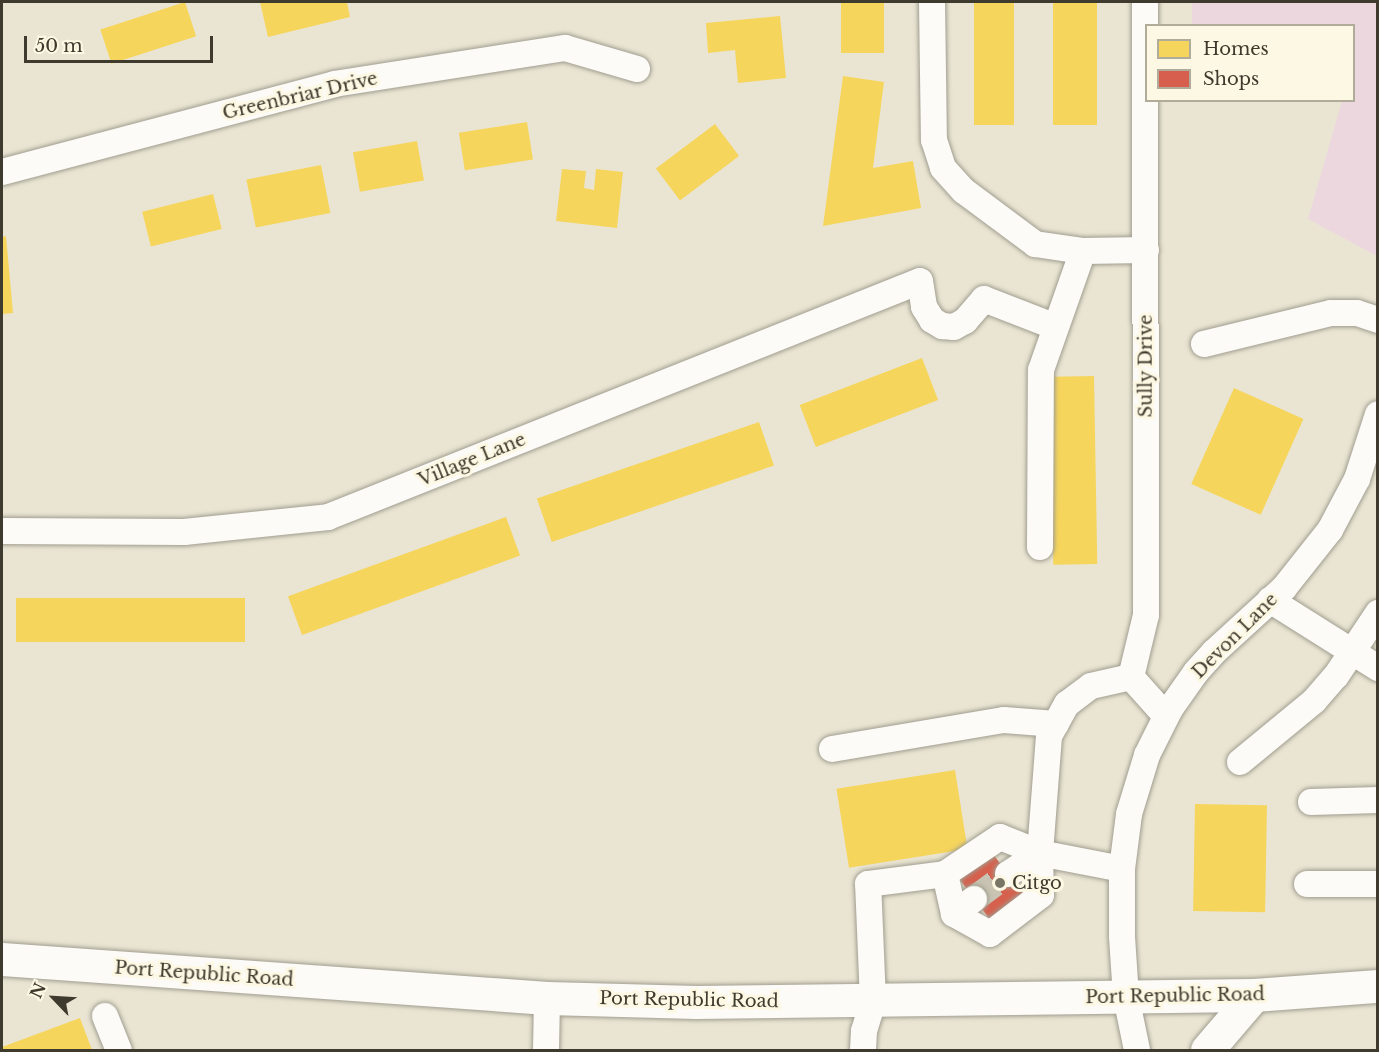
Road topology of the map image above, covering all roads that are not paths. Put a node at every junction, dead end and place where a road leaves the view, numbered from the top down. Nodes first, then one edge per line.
1 (932, 2) edge
2 (1145, 2) edge
3 (1145, 24) edge
4 (637, 69) dead end
5 (1145, 102) edge
6 (2, 172) edge
7 (1146, 250) junction
8 (1083, 251) junction
9 (1377, 321) edge
10 (1056, 327) junction
11 (1204, 344) dead end
12 (1377, 414) edge
13 (2, 531) edge
14 (1040, 547) dead end
15 (1270, 600) junction
16 (1377, 613) edge
17 (1353, 652) junction
18 (1377, 668) edge
19 (1131, 677) junction
20 (1166, 716) junction
21 (1056, 724) junction
22 (832, 749) dead end
23 (1240, 762) dead end
24 (1377, 800) edge
25 (1311, 802) dead end
26 (1040, 853) junction
27 (1122, 869) junction
28 (945, 874) junction
29 (1008, 874) tunnel mouth
30 (1307, 884) dead end
31 (1377, 884) edge
32 (974, 899) tunnel mouth
33 (954, 914) junction
34 (2, 959) edge
35 (1377, 986) edge
36 (1254, 995) junction
37 (1126, 997) junction
38 (547, 998) junction
39 (873, 1001) junction
40 (105, 1016) dead end
41 (118, 1050) edge
42 (546, 1050) edge
43 (863, 1050) edge
44 (1137, 1050) edge
45 (1207, 1050) edge

1 - 8 street
2 - 3 street, Sully Drive
4 - 6 street, Greenbriar Drive
5 - 7 street, Sully Drive
7 - 8 street
7 - 19 street, Sully Drive
8 - 10 street
9 - 11 street
10 - 13 street, Village Lane
10 - 14 street
12 - 15 street, Devon Lane
15 - 17 street
15 - 20 street, Devon Lane
16 - 17 street
17 - 18 street
17 - 23 street
19 - 20 street
19 - 21 street
20 - 27 street, Devon Lane
21 - 22 street
21 - 26 street
24 - 25 street
26 - 27 street
26 - 28 street
26 - 29 street
26 - 33 street
27 - 37 street, Devon Lane
28 - 33 street
28 - 39 street
30 - 31 street
32 - 33 street
34 - 38 main road, Port Republic Road
35 - 36 main road, Port Republic Road
36 - 37 main road, Port Republic Road
36 - 45 main road
37 - 39 main road, Port Republic Road
37 - 44 street, Devon Lane
38 - 39 main road, Port Republic Road
38 - 42 street
39 - 43 street
40 - 41 street

